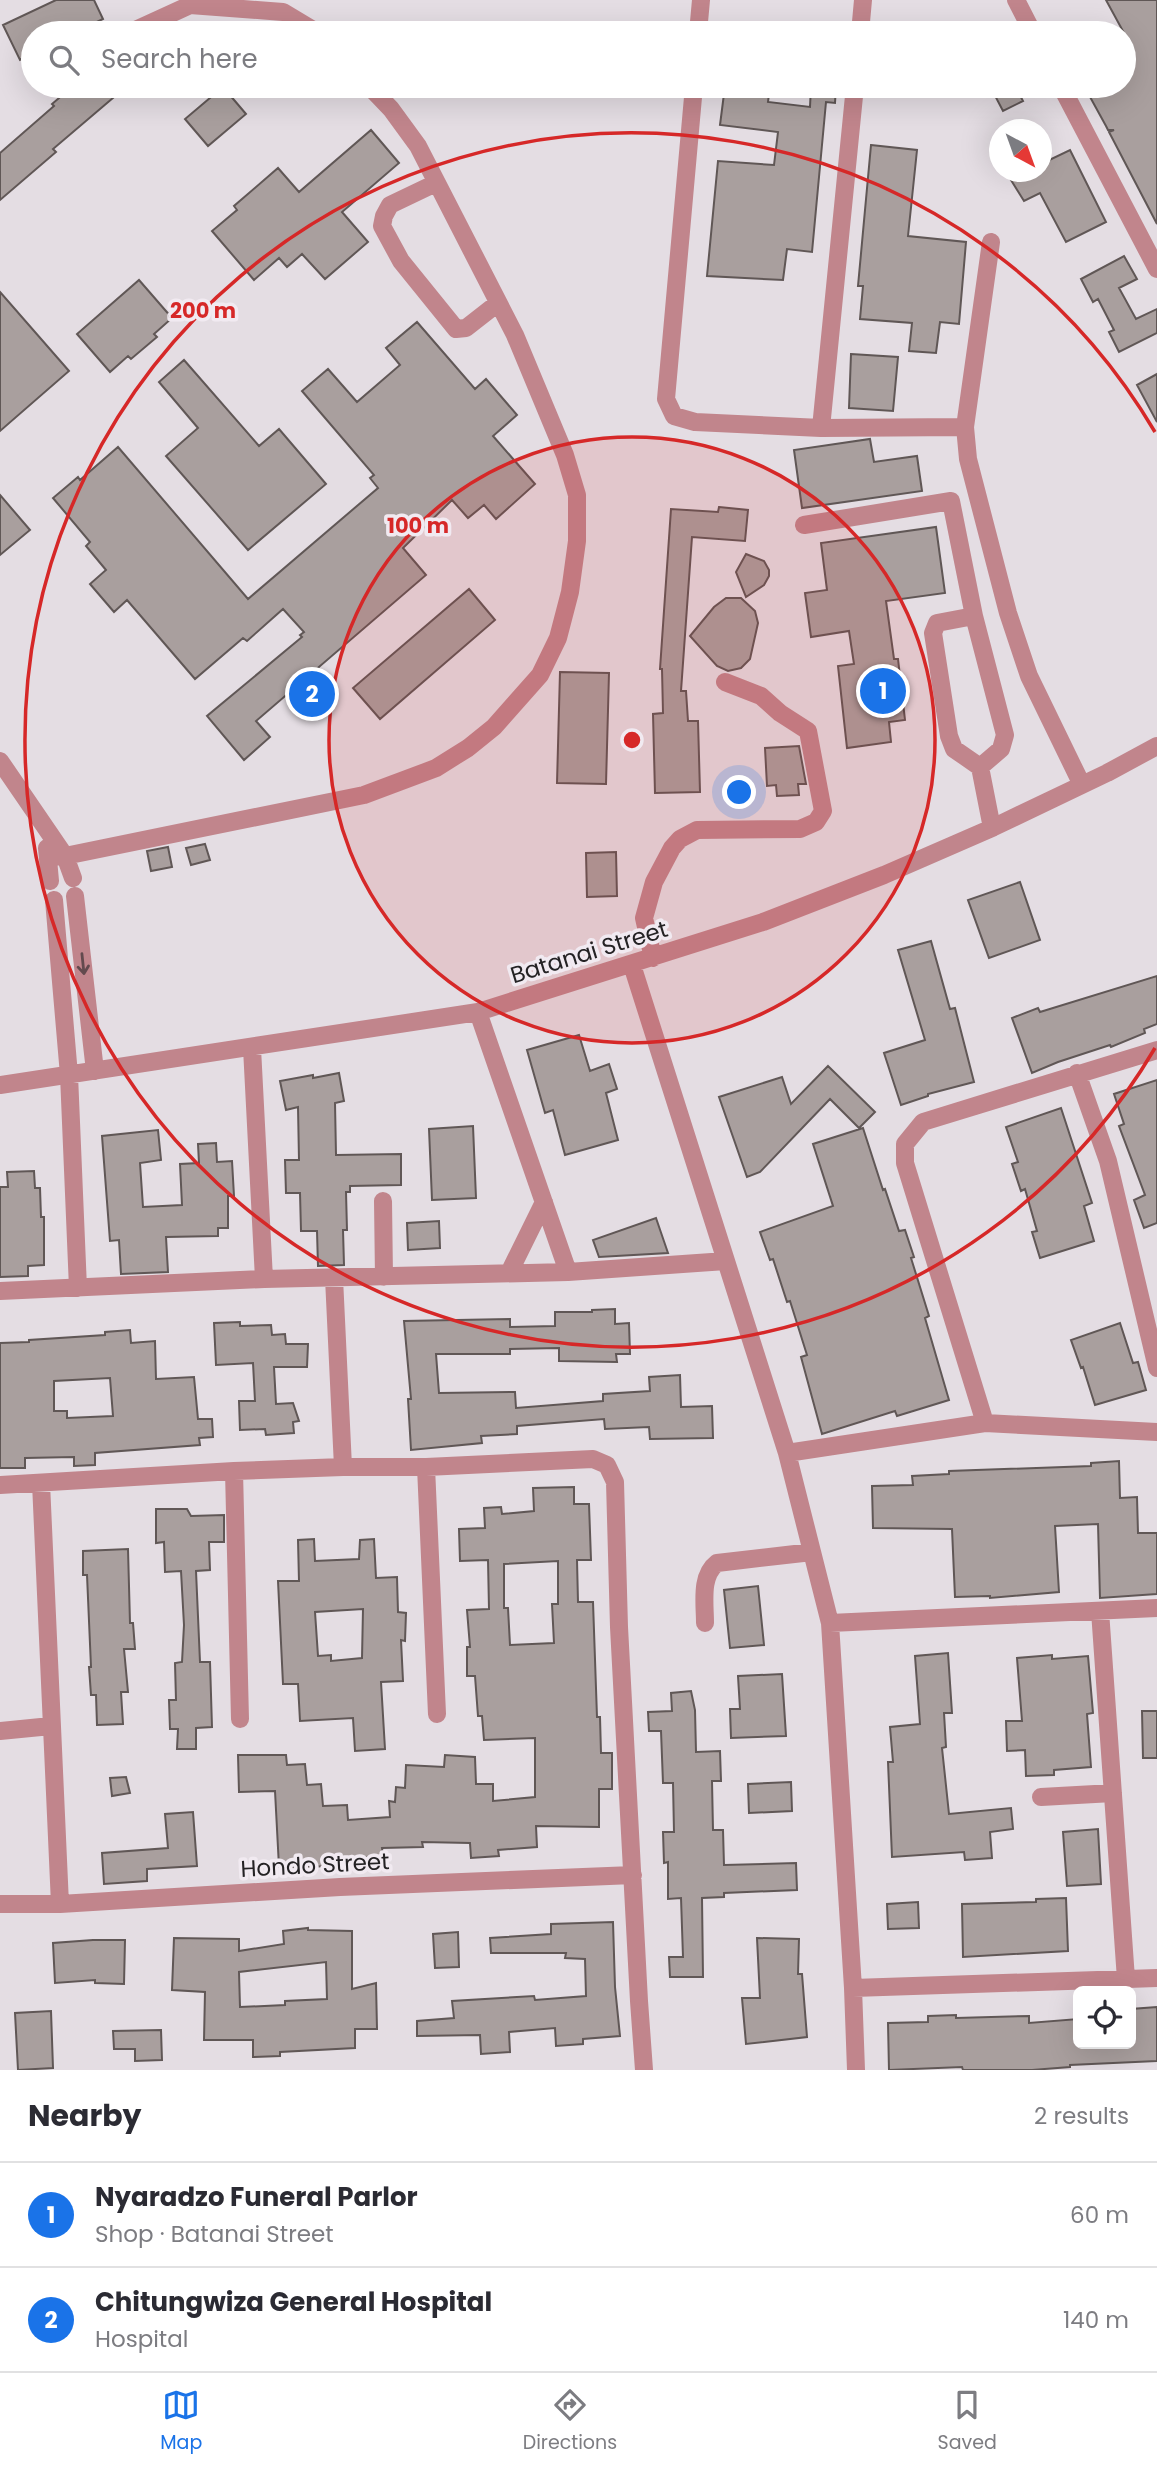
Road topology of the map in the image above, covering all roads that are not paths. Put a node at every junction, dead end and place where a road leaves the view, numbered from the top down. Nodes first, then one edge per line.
1 (701, 0) edge
2 (863, 0) edge
3 (1016, 0) edge
4 (155, 21) edge
5 (298, 21) edge
6 (699, 21) edge
7 (861, 21) edge
8 (1027, 21) edge
9 (380, 98) edge
10 (693, 98) edge
11 (854, 98) edge
12 (1067, 98) edge
13 (436, 183) junction
14 (991, 242) dead end
15 (1157, 269) edge
16 (498, 303) junction
17 (965, 427) junction
18 (821, 428) junction
19 (804, 525) dead end
20 (974, 616) junction
21 (725, 682) dead end
22 (1157, 746) edge
23 (0, 761) edge
24 (980, 767) junction
25 (1082, 785) junction
26 (992, 828) junction
27 (56, 857) junction
28 (73, 877) dead end
29 (50, 881) dead end
30 (75, 896) dead end
31 (54, 900) dead end
32 (653, 958) junction
33 (632, 965) junction
34 (478, 1012) junction
35 (252, 1048) junction
36 (1157, 1050) edge
37 (94, 1071) junction
38 (1077, 1073) junction
39 (69, 1075) junction
40 (0, 1085) edge
41 (383, 1201) dead end
42 (544, 1202) junction
43 (726, 1261) junction
44 (568, 1272) junction
45 (509, 1273) junction
46 (384, 1277) junction
47 (334, 1278) junction
48 (264, 1279) junction
49 (78, 1288) junction
50 (0, 1291) edge
51 (1157, 1368) edge
52 (985, 1423) junction
53 (1157, 1432) edge
54 (787, 1453) junction
55 (343, 1467) junction
56 (426, 1467) junction
57 (234, 1471) junction
58 (41, 1483) junction
59 (0, 1485) edge
60 (812, 1552) junction
61 (1157, 1608) edge
62 (1100, 1611) junction
63 (705, 1623) dead end
64 (830, 1623) junction
65 (438, 1714) dead end
66 (240, 1719) dead end
67 (51, 1726) junction
68 (0, 1731) edge
69 (1114, 1793) junction
70 (1041, 1797) dead end
71 (633, 1875) junction
72 (60, 1904) junction
73 (0, 1905) edge
74 (1157, 1978) edge
75 (1126, 1979) junction
76 (853, 1988) junction
77 (645, 2070) edge
78 (856, 2070) edge

1 - 6 street
2 - 7 street
3 - 8 street
4 - 5 street
9 - 13 street
10 - 18 street
11 - 18 street
12 - 15 street
13 - 16 street
13 - 16 street
14 - 17 street
16 - 27 street
17 - 18 street
17 - 25 street
19 - 20 street
20 - 24 street
20 - 24 street
21 - 32 street
22 - 25 street, Batanai Street
23 - 27 street
24 - 26 street
25 - 26 street, Batanai Street
26 - 32 street, Batanai Street
27 - 28 street
27 - 29 street
30 -> 37 street
31 - 39 street
32 - 33 street, Batanai Street
33 - 34 street, Batanai Street
33 - 43 street
34 - 35 street, Batanai Street
34 - 42 street
35 - 37 street, Batanai Street
35 - 48 street
36 - 38 street
37 - 39 street, Batanai Street
38 - 51 street
38 - 52 street
39 - 40 street, Batanai Street
39 - 49 street
41 - 46 street
42 - 44 street
42 - 45 street
43 - 44 street
43 - 54 street
44 - 45 street
45 - 46 street
46 - 47 street
47 - 48 street
47 - 55 street
48 - 49 street
49 - 50 street
52 - 53 street
52 - 54 street
54 - 60 street
55 - 56 street
55 - 57 street
56 - 65 street
56 - 71 street
57 - 58 street
57 - 66 street
58 - 59 street
58 - 67 street
60 - 63 street
60 - 64 street
61 - 62 street
62 - 64 street
62 - 69 street
64 - 76 street
67 - 68 street
67 - 72 street
69 - 70 street
69 - 75 street
71 - 72 street, Hondo Street
71 - 77 street
72 - 73 street, Hondo Street
74 - 75 street
75 - 76 street
76 - 78 street

